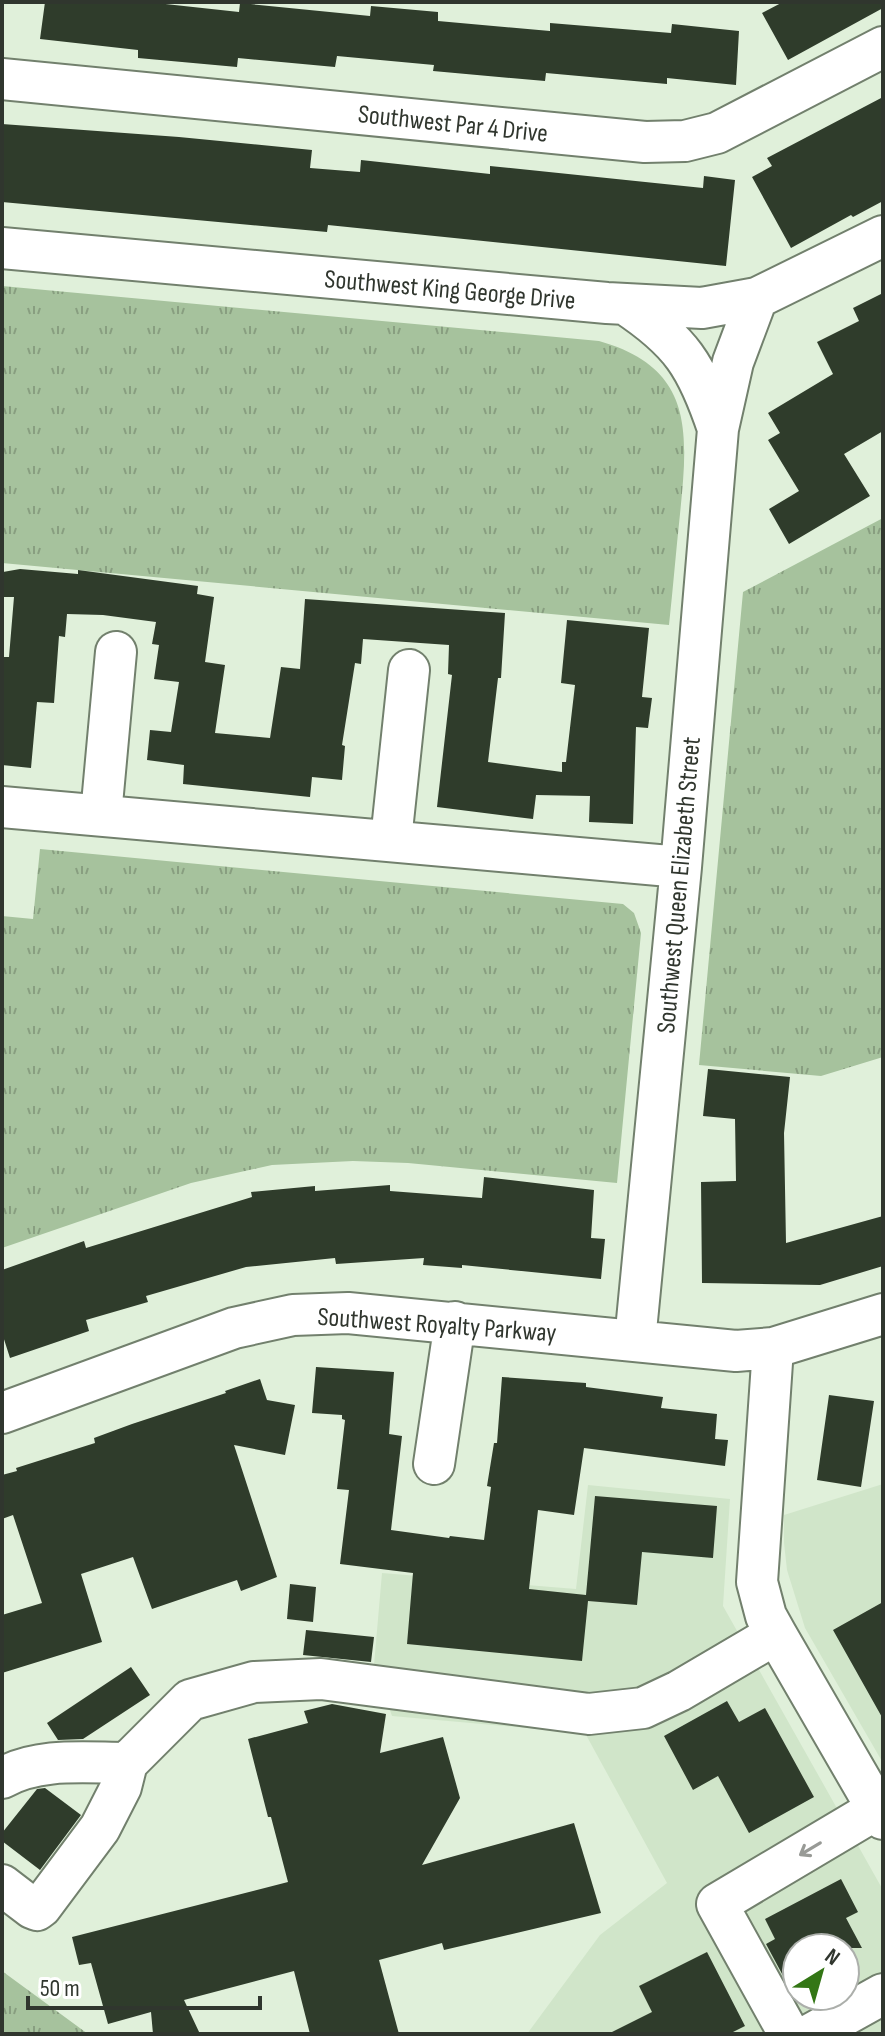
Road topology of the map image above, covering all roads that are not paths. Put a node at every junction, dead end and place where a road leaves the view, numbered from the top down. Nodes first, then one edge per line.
1 (883, 47) edge
2 (2, 79) edge
3 (883, 236) edge
4 (2, 248) edge
5 (757, 298) junction
6 (625, 304) junction
7 (718, 429) junction
8 (116, 652) dead end
9 (409, 670) dead end
10 (2, 807) edge
11 (101, 815) junction
12 (391, 840) junction
13 (681, 867) junction
14 (883, 1314) edge
15 (455, 1322) junction
16 (635, 1341) junction
17 (773, 1348) junction
18 (2, 1413) edge
19 (434, 1464) dead end
20 (776, 1634) junction
21 (127, 1763) junction
22 (2, 1778) edge
23 (880, 1814) edge
24 (2, 1885) edge
25 (883, 1994) edge
26 (789, 2034) edge
27 (811, 2034) edge

1 - 2 street, Southwest Par 4 Drive
3 - 5 street, Southwest King George Drive
4 - 6 street, Southwest King George Drive
5 - 6 street, Southwest King George Drive
5 - 7 street, Southwest Queen Elizabeth Street
6 - 7 street, Southwest Queen Elizabeth Street
7 - 13 street, Southwest Queen Elizabeth Street
8 - 11 street
9 - 12 street
10 - 11 street
11 - 12 street
12 - 13 street
13 - 16 street, Southwest Queen Elizabeth Street
14 - 17 street, Southwest Royalty Parkway
15 - 16 street, Southwest Royalty Parkway
15 - 18 street, Southwest Royalty Parkway
15 - 19 street
16 - 17 street, Southwest Royalty Parkway
17 - 20 street
20 - 21 street
20 - 23 street
21 - 22 street
21 - 24 street
23 -> 26 street
25 - 27 street

